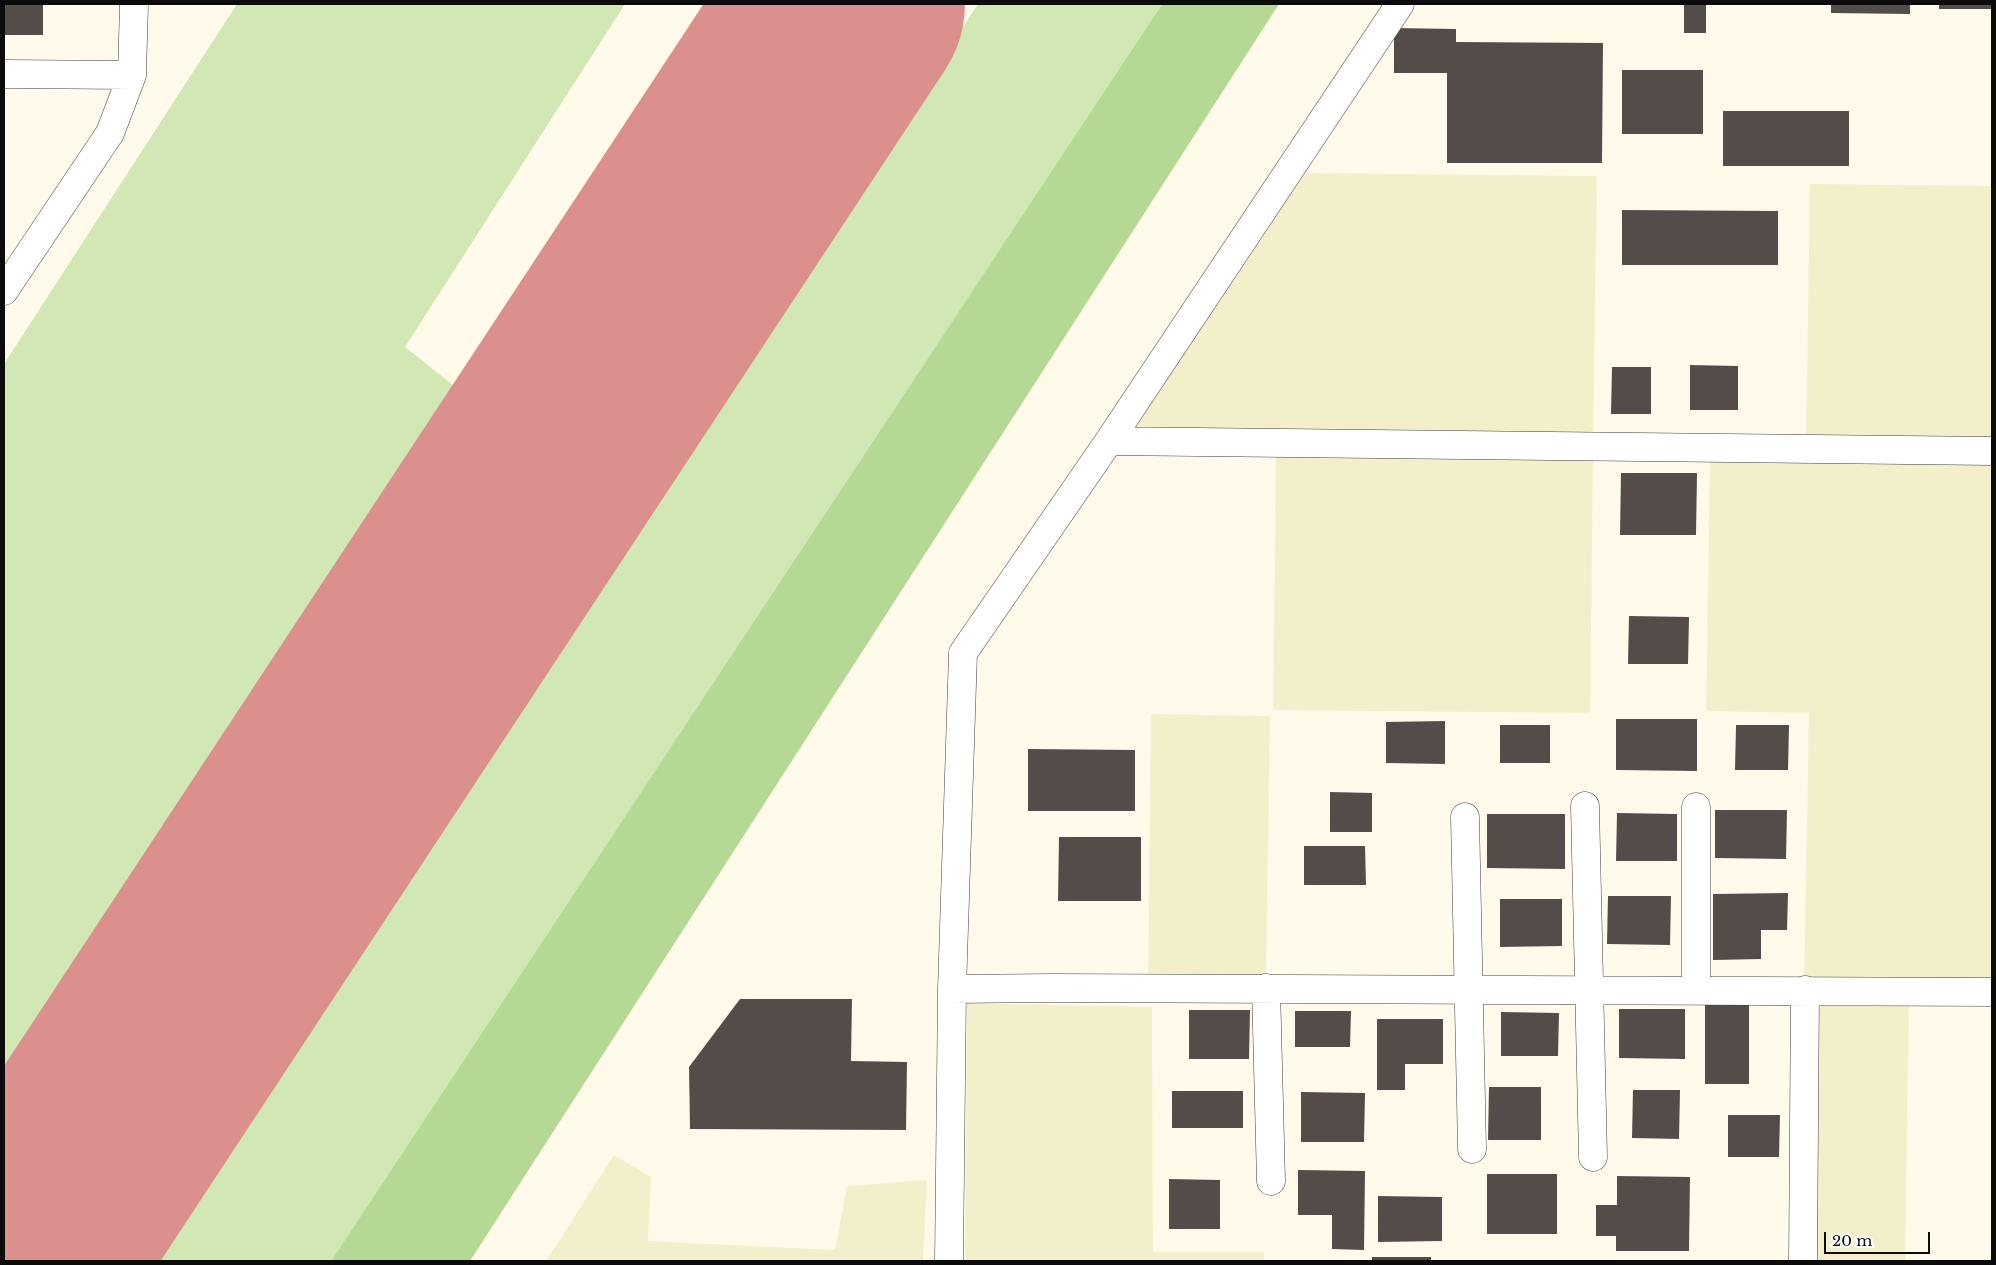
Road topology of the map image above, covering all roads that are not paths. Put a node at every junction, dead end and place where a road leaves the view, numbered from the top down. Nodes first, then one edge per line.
1 (134, 4) edge
2 (1400, 4) edge
3 (4, 74) edge
4 (132, 75) junction
5 (4, 292) edge
6 (1109, 441) junction
7 (1992, 452) edge
8 (1585, 806) dead end
9 (1696, 807) dead end
10 (1465, 817) dead end
11 (1266, 988) junction
12 (952, 989) junction
13 (1469, 989) junction
14 (1589, 990) junction
15 (1696, 990) junction
16 (1805, 990) junction
17 (1992, 992) edge
18 (1472, 1149) dead end
19 (1594, 1156) dead end
20 (1272, 1181) dead end
21 (949, 1261) edge
22 (1803, 1261) edge

1 - 4 street
2 - 6 street
3 - 4 street
4 - 5 street
6 - 7 street
6 - 12 street
8 - 14 street
9 - 15 street
10 - 13 street
11 - 12 street
11 - 13 street
11 - 20 street
12 - 21 street
13 - 14 street
13 - 18 street
14 - 15 street
14 - 19 street
15 - 16 street
16 - 17 street
16 - 22 street

